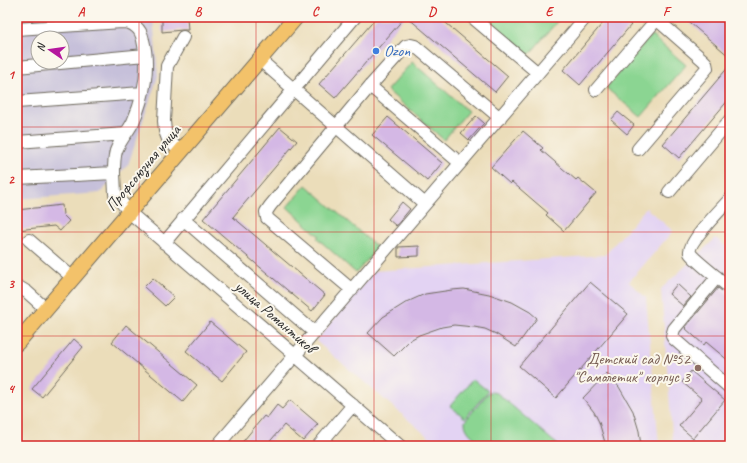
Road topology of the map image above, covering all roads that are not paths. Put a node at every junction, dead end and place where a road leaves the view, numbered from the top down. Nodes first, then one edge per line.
1 (296, 17) edge
2 (355, 17) edge
3 (472, 17) edge
4 (586, 17) edge
5 (655, 18) edge
6 (17, 29) edge
7 (184, 38) dead end
8 (146, 55) junction
9 (259, 59) junction
10 (17, 67) edge
11 (538, 73) junction
12 (370, 86) junction
13 (293, 89) junction
14 (596, 90) dead end
15 (142, 93) junction
16 (17, 102) edge
17 (500, 118) junction
18 (730, 120) edge
19 (336, 126) junction
20 (126, 134) junction
21 (17, 142) edge
22 (638, 149) dead end
23 (180, 152) junction
24 (460, 163) junction
25 (114, 173) junction
26 (17, 178) edge
27 (669, 192) dead end
28 (729, 201) edge
29 (426, 204) junction
30 (129, 212) junction
31 (183, 219) junction
32 (29, 240) dead end
33 (164, 243) junction
34 (717, 277) junction
35 (73, 278) junction
36 (17, 286) edge
37 (730, 288) edge
38 (352, 290) junction
39 (46, 309) junction
40 (315, 334) junction
41 (17, 343) edge
42 (296, 355) junction
43 (730, 388) edge
44 (353, 405) junction
45 (217, 446) edge
46 (318, 446) edge
47 (400, 446) edge

1 - 9 main road, Профсоюзная улица
2 - 13 street
3 - 11 street
4 - 11 street
5 - 14 street
5 - 22 street
6 - 8 street, улица Романтиков
7 - 23 street
8 - 10 street
8 - 15 street, улица Романтиков
9 - 13 street
9 - 23 main road, Профсоюзная улица
11 - 17 street
12 - 17 street
12 - 19 street
12 - 24 street
13 - 19 street
13 - 31 street
15 - 16 street
15 - 20 street, улица Романтиков
17 - 24 street
18 - 27 street
19 - 29 street
19 - 38 street
20 - 21 street
20 - 25 street, улица Романтиков
23 - 30 main road, Профсоюзная улица
24 - 29 street
25 - 26 street
25 - 30 street, улица Романтиков
28 - 34 street
29 - 38 street
30 - 33 street, улица Романтиков
30 - 35 main road, Профсоюзная улица
31 - 33 street
31 - 40 street
32 - 35 street
33 - 42 street, улица Романтиков
34 - 37 street
34 - 43 street
35 - 39 main road, Профсоюзная улица
36 - 39 street
38 - 40 street
39 - 41 main road, Профсоюзная улица
40 - 42 street
42 - 44 street, улица Романтиков
42 - 45 street
44 - 46 street
44 - 47 street, улица Романтиков

